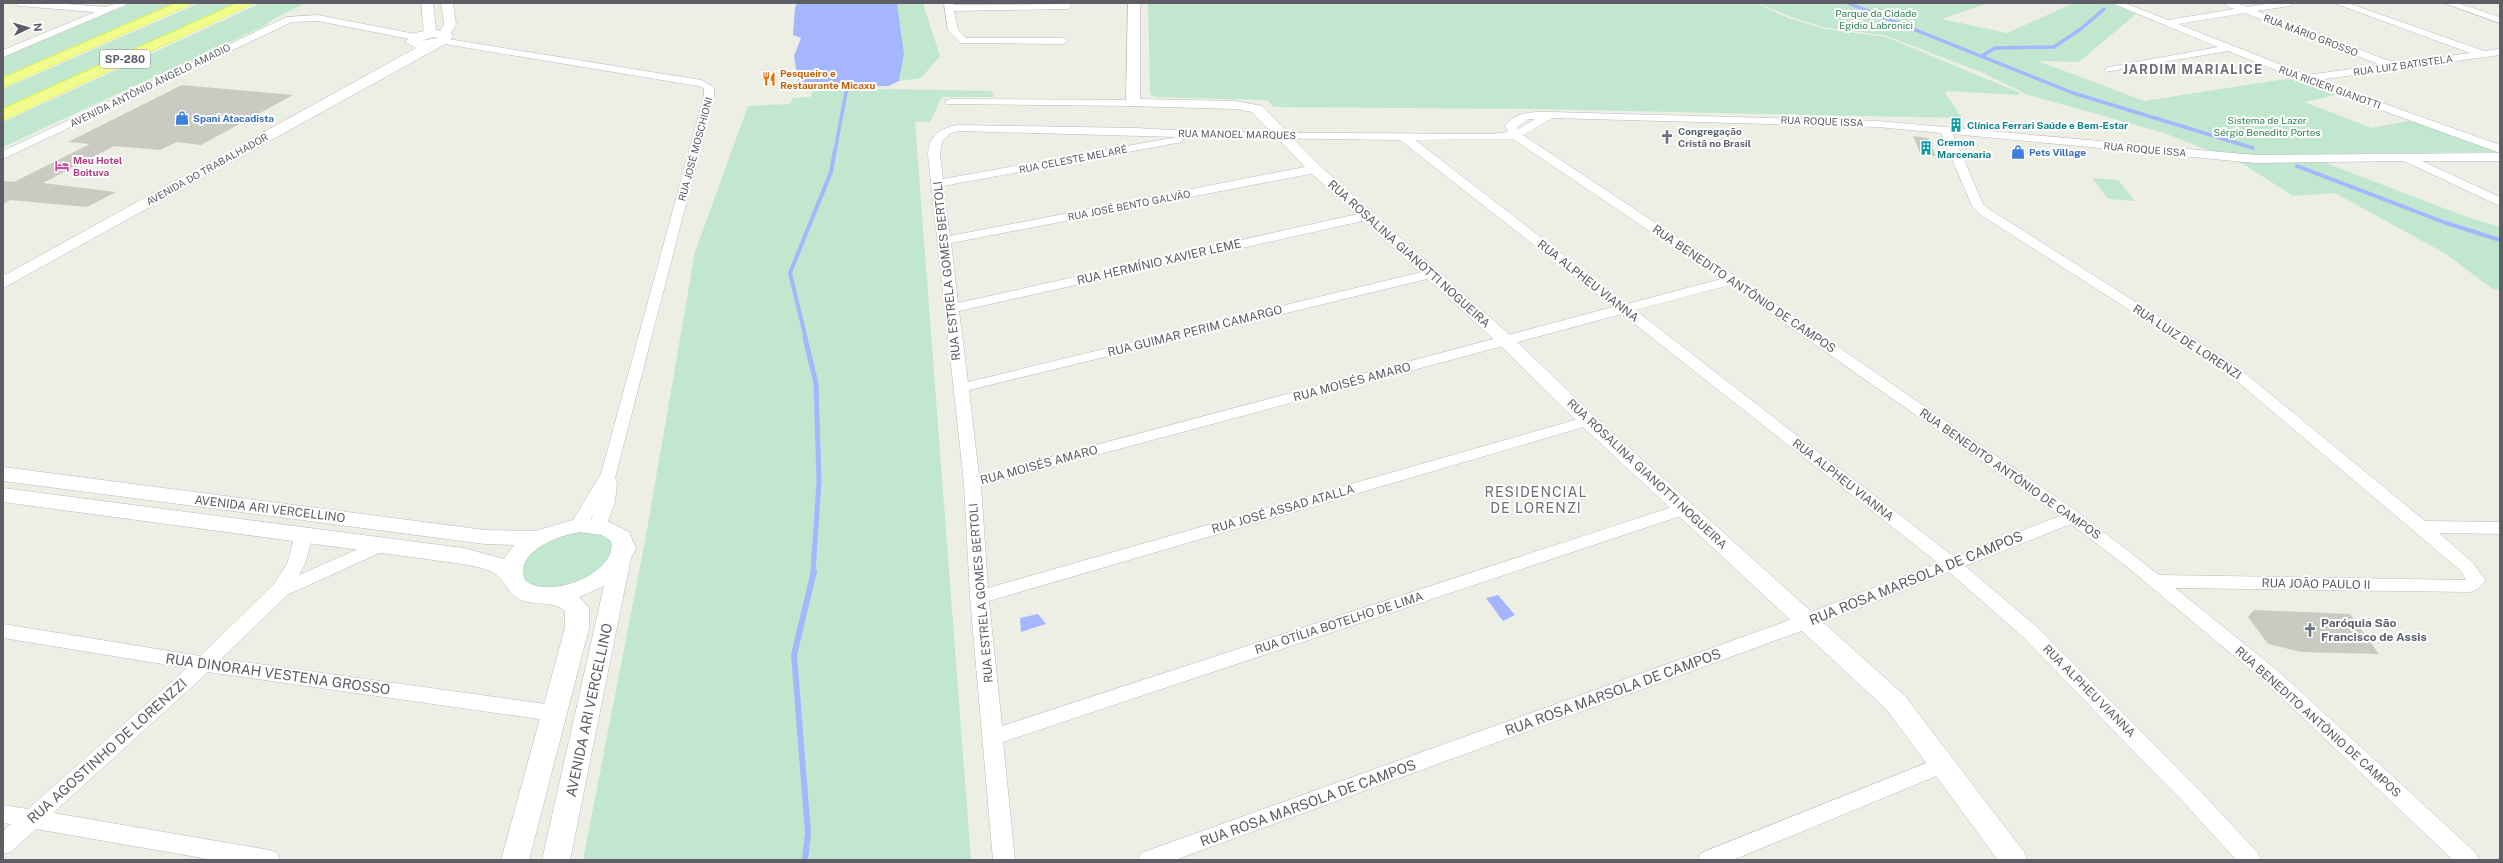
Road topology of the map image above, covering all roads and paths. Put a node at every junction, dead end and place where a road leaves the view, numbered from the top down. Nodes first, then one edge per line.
1 (19, 3) edge
2 (125, 3) edge
3 (187, 3) edge
4 (248, 3) edge
5 (427, 3) edge
6 (447, 3) edge
7 (1134, 3) edge
8 (2117, 3) edge
9 (2227, 3) edge
10 (2290, 3) edge
11 (2339, 3) edge
12 (2449, 3) edge
13 (949, 6) edge
14 (1067, 6) dead end
15 (107, 10) junction
16 (2246, 10) junction
17 (2500, 20) edge
18 (2166, 23) junction
19 (437, 38) junction
20 (414, 40) junction
21 (1063, 41) dead end
22 (2229, 48) junction
23 (2500, 52) edge
24 (3, 54) edge
25 (2482, 54) junction
26 (2500, 60) edge
27 (2394, 66) junction
28 (2109, 70) dead end
29 (2306, 79) junction
30 (3, 83) edge
31 (950, 102) dead end
32 (1133, 103) junction
33 (3, 115) edge
34 (958, 128) joint
35 (1945, 130) junction
36 (1137, 131) junction
37 (1208, 135) junction
38 (1515, 135) junction
39 (1284, 136) junction
40 (1404, 137) junction
41 (1142, 146) junction
42 (2500, 149) edge
43 (3, 155) edge
44 (2500, 157) edge
45 (2405, 158) junction
46 (1315, 169) junction
47 (937, 184) junction
48 (2500, 202) edge
49 (1367, 216) junction
50 (943, 241) junction
51 (3, 269) edge
52 (1430, 274) junction
53 (1732, 280) junction
54 (3, 283) edge
55 (950, 309) junction
56 (1624, 309) junction
57 (1506, 341) junction
58 (960, 388) junction
59 (1588, 421) junction
60 (3, 474) edge
61 (972, 483) junction
62 (3, 495) edge
63 (1684, 509) junction
64 (2073, 517) junction
65 (589, 525) junction
66 (2420, 527) junction
67 (2500, 528) edge
68 (304, 535) junction
69 (538, 538) junction
70 (380, 546) junction
71 (621, 560) junction
72 (1950, 563) junction
73 (510, 574) junction
74 (2156, 581) junction
75 (2475, 583) joint
76 (280, 590) junction
77 (556, 596) junction
78 (979, 597) junction
79 (1808, 621) junction
80 (3, 631) edge
81 (204, 664) junction
82 (553, 713) junction
83 (994, 737) junction
84 (1944, 764) junction
85 (3, 814) edge
86 (31, 820) junction
87 (3, 845) edge
88 (269, 860) edge
89 (515, 860) edge
90 (556, 860) edge
91 (1004, 860) edge
92 (1149, 860) edge
93 (1709, 860) edge
94 (2014, 860) edge
95 (2250, 860) edge
96 (2468, 860) edge

1 - 15 street
2 - 15 street
3 - 30 highway, SP-280
4 - 33 highway, SP-280
5 - 19 street
6 - 19 street
7 - 32 street
8 - 18 street, RUA RICIERI GIANOTTI
9 - 16 street, RUA MÁRIO GROSSO
10 - 16 street
11 - 25 street
12 - 17 street
13 - 14 street
13 - 21 street
15 - 24 street
16 - 18 street
16 - 27 street, RUA MÁRIO GROSSO
18 - 22 street, RUA RICIERI GIANOTTI
19 - 20 street
19 - 54 street, AVENIDA DO TRABALHADOR
19 - 65 street, RUA JOSÉ MOSCHIONI
20 - 43 street, AVENIDA ANTÔNIO ÂNGELO AMADIO
20 - 51 street
22 - 28 street
22 - 29 street, RUA RICIERI GIANOTTI
23 - 25 street, RUA LUIZ BATISTELA
25 - 26 street
25 - 27 street, RUA LUIZ BATISTELA
27 - 29 street, RUA LUIZ BATISTELA
29 - 42 street, RUA RICIERI GIANOTTI
31 - 32 street
32 - 39 street, RUA ROSALINA GIANOTTI NOGUEIRA
34 - 36 street, RUA MANOEL MARQUES
34 - 47 street, RUA ESTRELA GOMES BERTOLI
35 - 38 street, RUA ROQUE ISSA
35 - 45 street, RUA ROQUE ISSA
35 - 66 street, RUA LUIZ DE LORENZI
36 - 37 street, RUA MANOEL MARQUES
36 - 41 street
37 - 39 street, RUA MANOEL MARQUES
37 - 41 street, RUA CELESTE MELARÉ
38 - 40 street, RUA MANOEL MARQUES
38 - 53 street, RUA BENEDITO ANTÔNIO DE CAMPOS
39 - 40 street, RUA MANOEL MARQUES
39 - 46 street, RUA ROSALINA GIANOTTI NOGUEIRA
40 - 56 street, RUA ALPHEU VIANNA
41 - 47 street, RUA CELESTE MELARÉ
44 - 45 street, RUA ROQUE ISSA
45 - 48 street
46 - 49 street, RUA ROSALINA GIANOTTI NOGUEIRA
46 - 50 street, RUA JOSÉ BENTO GALVÃO
47 - 50 street, RUA ESTRELA GOMES BERTOLI
49 - 52 street, RUA ROSALINA GIANOTTI NOGUEIRA
49 - 55 street, RUA HERMÍNIO XAVIER LEME
50 - 55 street, RUA ESTRELA GOMES BERTOLI
52 - 57 street, RUA ROSALINA GIANOTTI NOGUEIRA
52 - 58 street, RUA GUIMAR PERIM CAMARGO
53 - 56 street, RUA MOISÉS AMARO
53 - 64 street, RUA BENEDITO ANTÔNIO DE CAMPOS
55 - 58 street, RUA ESTRELA GOMES BERTOLI
56 - 57 street, RUA MOISÉS AMARO
56 - 72 street, RUA ALPHEU VIANNA
57 - 59 street, RUA ROSALINA GIANOTTI NOGUEIRA
57 - 61 street, RUA MOISÉS AMARO
58 - 61 street, RUA ESTRELA GOMES BERTOLI
59 - 63 street, RUA ROSALINA GIANOTTI NOGUEIRA
59 - 78 street, RUA JOSÉ ASSAD ATALLA
60 - 69 street, AVENIDA ARI VERCELLINO
61 - 78 street, RUA ESTRELA GOMES BERTOLI
62 - 68 street, AVENIDA ARI VERCELLINO
63 - 79 street, RUA ROSALINA GIANOTTI NOGUEIRA
63 - 83 street, RUA OTÍLIA BOTELHO DE LIMA
64 - 72 street, RUA ROSA MARSOLA DE CAMPOS
64 - 74 street, RUA BENEDITO ANTÔNIO DE CAMPOS
65 - 69 street
65 - 71 street, AVENIDA ARI VERCELLINO
66 - 67 street
66 - 75 street, RUA LUIZ DE LORENZI
68 - 70 street, AVENIDA ARI VERCELLINO
68 - 76 street, RUA AGOSTINHO DE LORENZZI
69 - 73 street
70 - 73 street, AVENIDA ARI VERCELLINO
70 - 76 street, RUA AGOSTINHO DE LORENZZI
71 - 77 street
71 - 90 street, AVENIDA ARI VERCELLINO
72 - 79 street, RUA ROSA MARSOLA DE CAMPOS
72 - 95 street, RUA ALPHEU VIANNA
73 - 77 street
74 - 75 street, RUA JOÃO PAULO II
74 - 96 street, RUA BENEDITO ANTÔNIO DE CAMPOS
76 - 81 street, RUA AGOSTINHO DE LORENZZI
77 - 82 street
78 - 83 street, RUA ESTRELA GOMES BERTOLI
79 - 84 street, RUA ROSALINA GIANOTTI NOGUEIRA
79 - 92 street, RUA ROSA MARSOLA DE CAMPOS
80 - 81 street, RUA DINORAH VESTENA GROSSO
81 - 82 street, RUA DINORAH VESTENA GROSSO
81 - 86 street, RUA AGOSTINHO DE LORENZZI
82 - 89 street
83 - 91 street, RUA ESTRELA GOMES BERTOLI
84 - 93 street
84 - 94 street, RUA ROSALINA GIANOTTI NOGUEIRA
85 - 86 street
86 - 87 street, RUA AGOSTINHO DE LORENZZI
86 - 88 street

